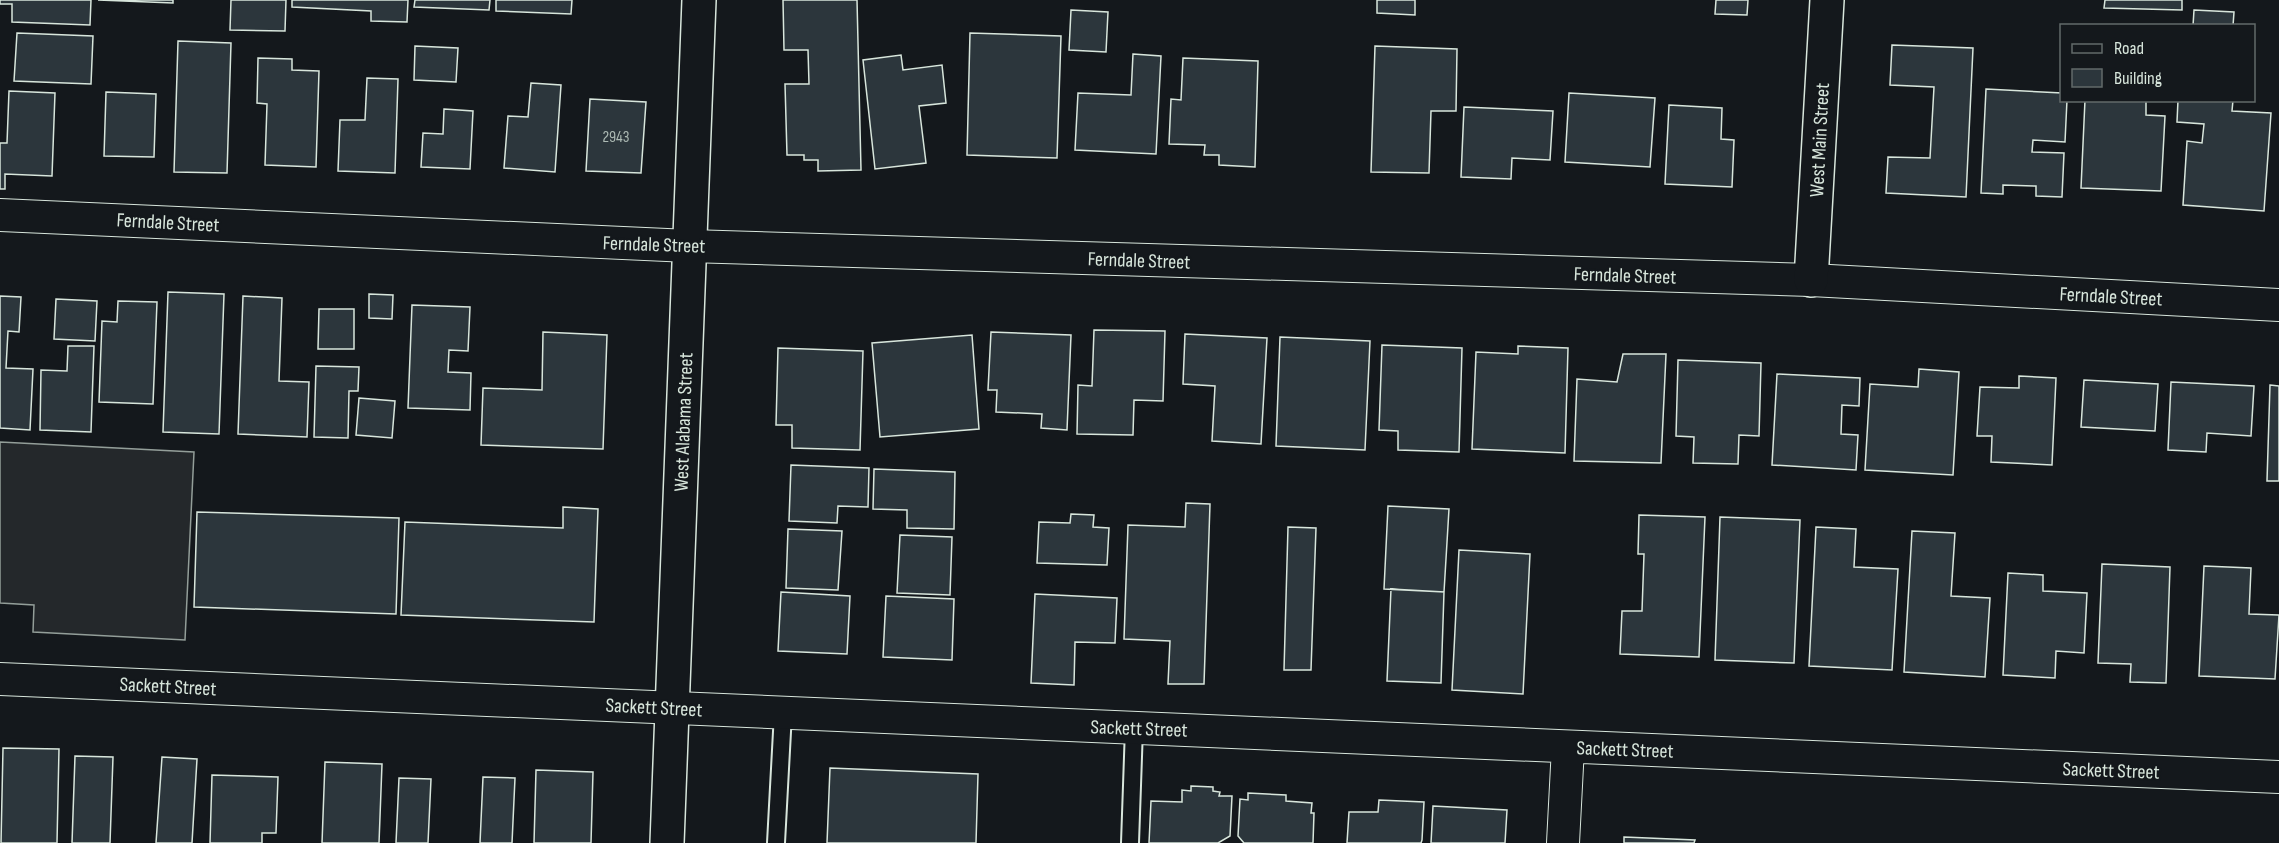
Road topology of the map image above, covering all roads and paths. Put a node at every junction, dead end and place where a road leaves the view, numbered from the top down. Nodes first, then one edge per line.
1 (699, 0) edge
2 (1827, 0) edge
3 (0, 215) edge
4 (689, 246) junction
5 (1811, 280) junction
6 (2279, 304) edge
7 (0, 679) edge
8 (672, 707) junction
9 (783, 713) junction
10 (1134, 728) junction
11 (1568, 747) junction
12 (2279, 777) edge
13 (667, 843) edge
14 (776, 843) edge
15 (1130, 843) edge
16 (1563, 843) edge

1 - 4 street, West Alabama Street
2 - 5 street, West Main Street
3 - 4 street, Ferndale Street
4 - 5 street, Ferndale Street
4 - 8 street, West Alabama Street
5 - 6 street, Ferndale Street
7 - 8 street, Sackett Street
8 - 9 street, Sackett Street
8 - 13 street, West Alabama Street
9 - 10 street, Sackett Street
9 - 14 lane
10 - 11 street, Sackett Street
10 - 15 lane
11 - 12 street, Sackett Street
11 - 16 street

